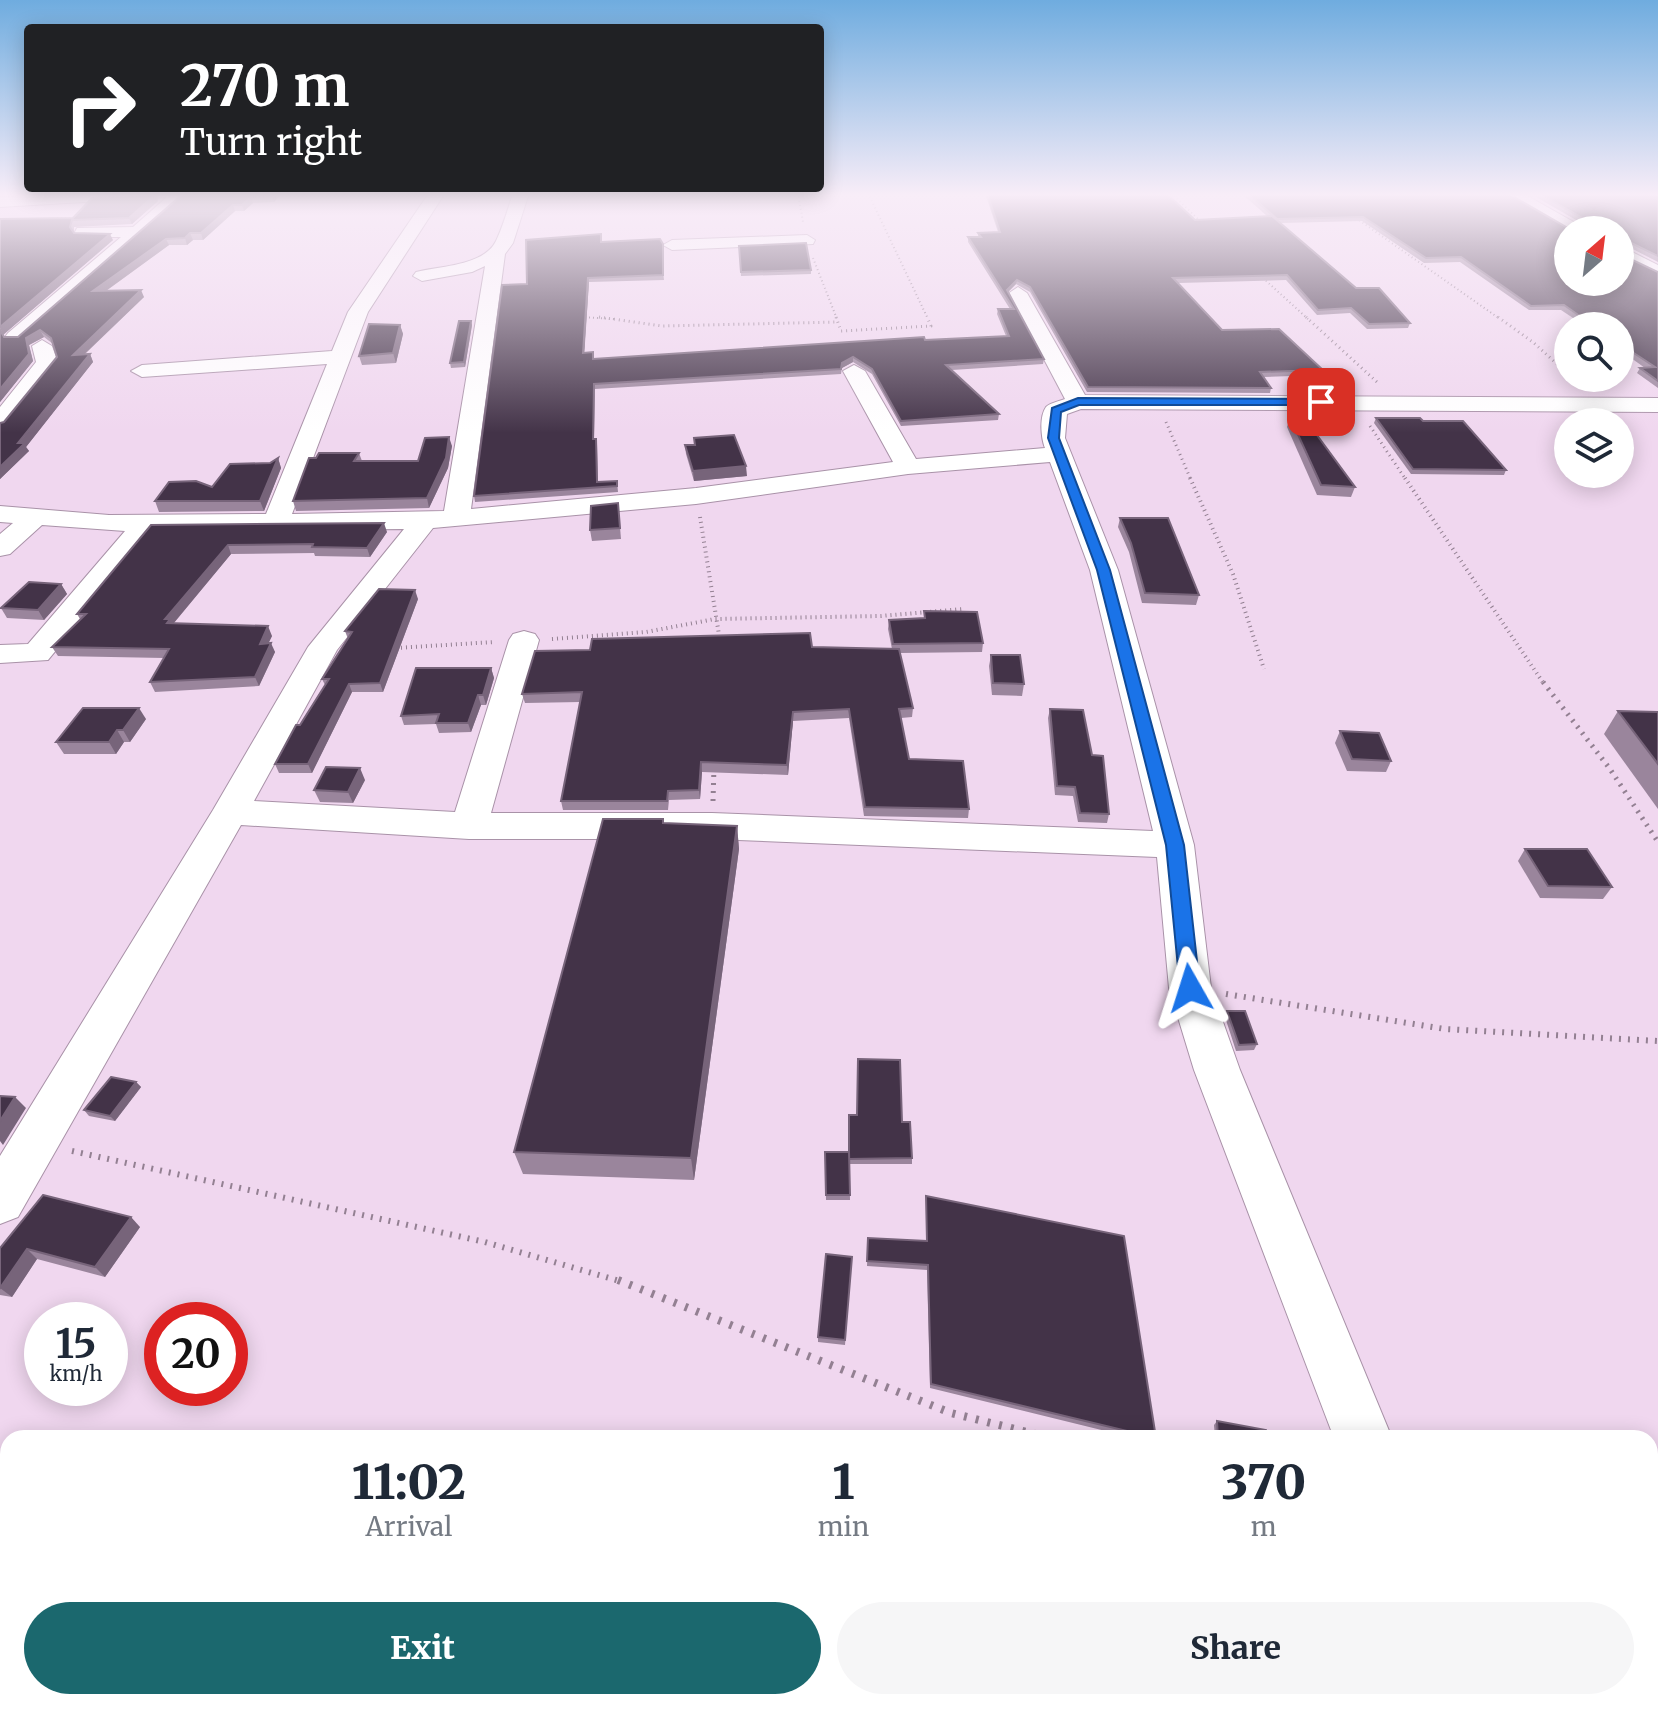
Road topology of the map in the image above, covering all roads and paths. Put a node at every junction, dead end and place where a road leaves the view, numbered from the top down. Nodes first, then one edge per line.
1 (90, 273) edge
2 (384, 273) edge
3 (440, 273) edge
4 (492, 273) edge
5 (819, 273) edge
6 (904, 273) edge
7 (1257, 273) edge
8 (1434, 273) edge
9 (422, 276) dead end
10 (1018, 293) dead end
11 (580, 317) edge
12 (837, 322) junction
13 (15, 337) edge
14 (42, 346) edge
15 (339, 357) junction
16 (1554, 361) edge
17 (142, 371) dead end
18 (854, 371) dead end
19 (1078, 402) junction
20 (1353, 402) junction
21 (1398, 402) junction
22 (1157, 403) junction
23 (1658, 405) edge
24 (0, 422) edge
25 (1059, 454) junction
26 (908, 467) junction
27 (696, 496) junction
28 (0, 514) edge
29 (35, 518) junction
30 (440, 520) junction
31 (276, 521) junction
32 (147, 522) junction
33 (0, 548) edge
34 (963, 609) edge
35 (715, 619) junction
36 (524, 640) junction
37 (720, 641) edge
38 (323, 647) junction
39 (0, 654) edge
40 (1264, 669) dead end
41 (715, 764) edge
42 (230, 812) junction
43 (469, 826) junction
44 (712, 826) junction
45 (1658, 842) edge
46 (1175, 845) junction
47 (1190, 988) junction
48 (1658, 1041) edge
49 (35, 1143) junction
50 (0, 1201) edge
51 (1019, 1430) edge
52 (1360, 1430) edge

1 - 13 street
2 - 15 street
3 - 9 street
4 - 30 street
5 - 12 path
6 - 12 path
7 - 21 path
8 - 16 path
10 - 19 street
11 - 12 path
14 - 24 street
15 - 17 street
15 - 31 street
18 - 26 street
19 - 22 street
19 - 25 street
20 - 21 street
20 - 22 street
20 - 45 path
21 - 23 street
22 - 40 path
25 - 26 street
25 - 46 street
26 - 27 street
27 - 30 street
27 - 35 path
28 - 29 street
29 - 32 street
29 - 33 street
30 - 31 street
30 - 38 street
31 - 32 street
32 - 39 street
34 - 35 path
35 - 36 path
35 - 37 path
36 - 38 path
36 - 43 street
38 - 42 street
41 - 44 path
42 - 43 street
42 - 49 street
43 - 44 street
44 - 46 street
46 - 47 street
47 - 48 path
47 - 52 street
49 - 50 street
49 - 51 path

